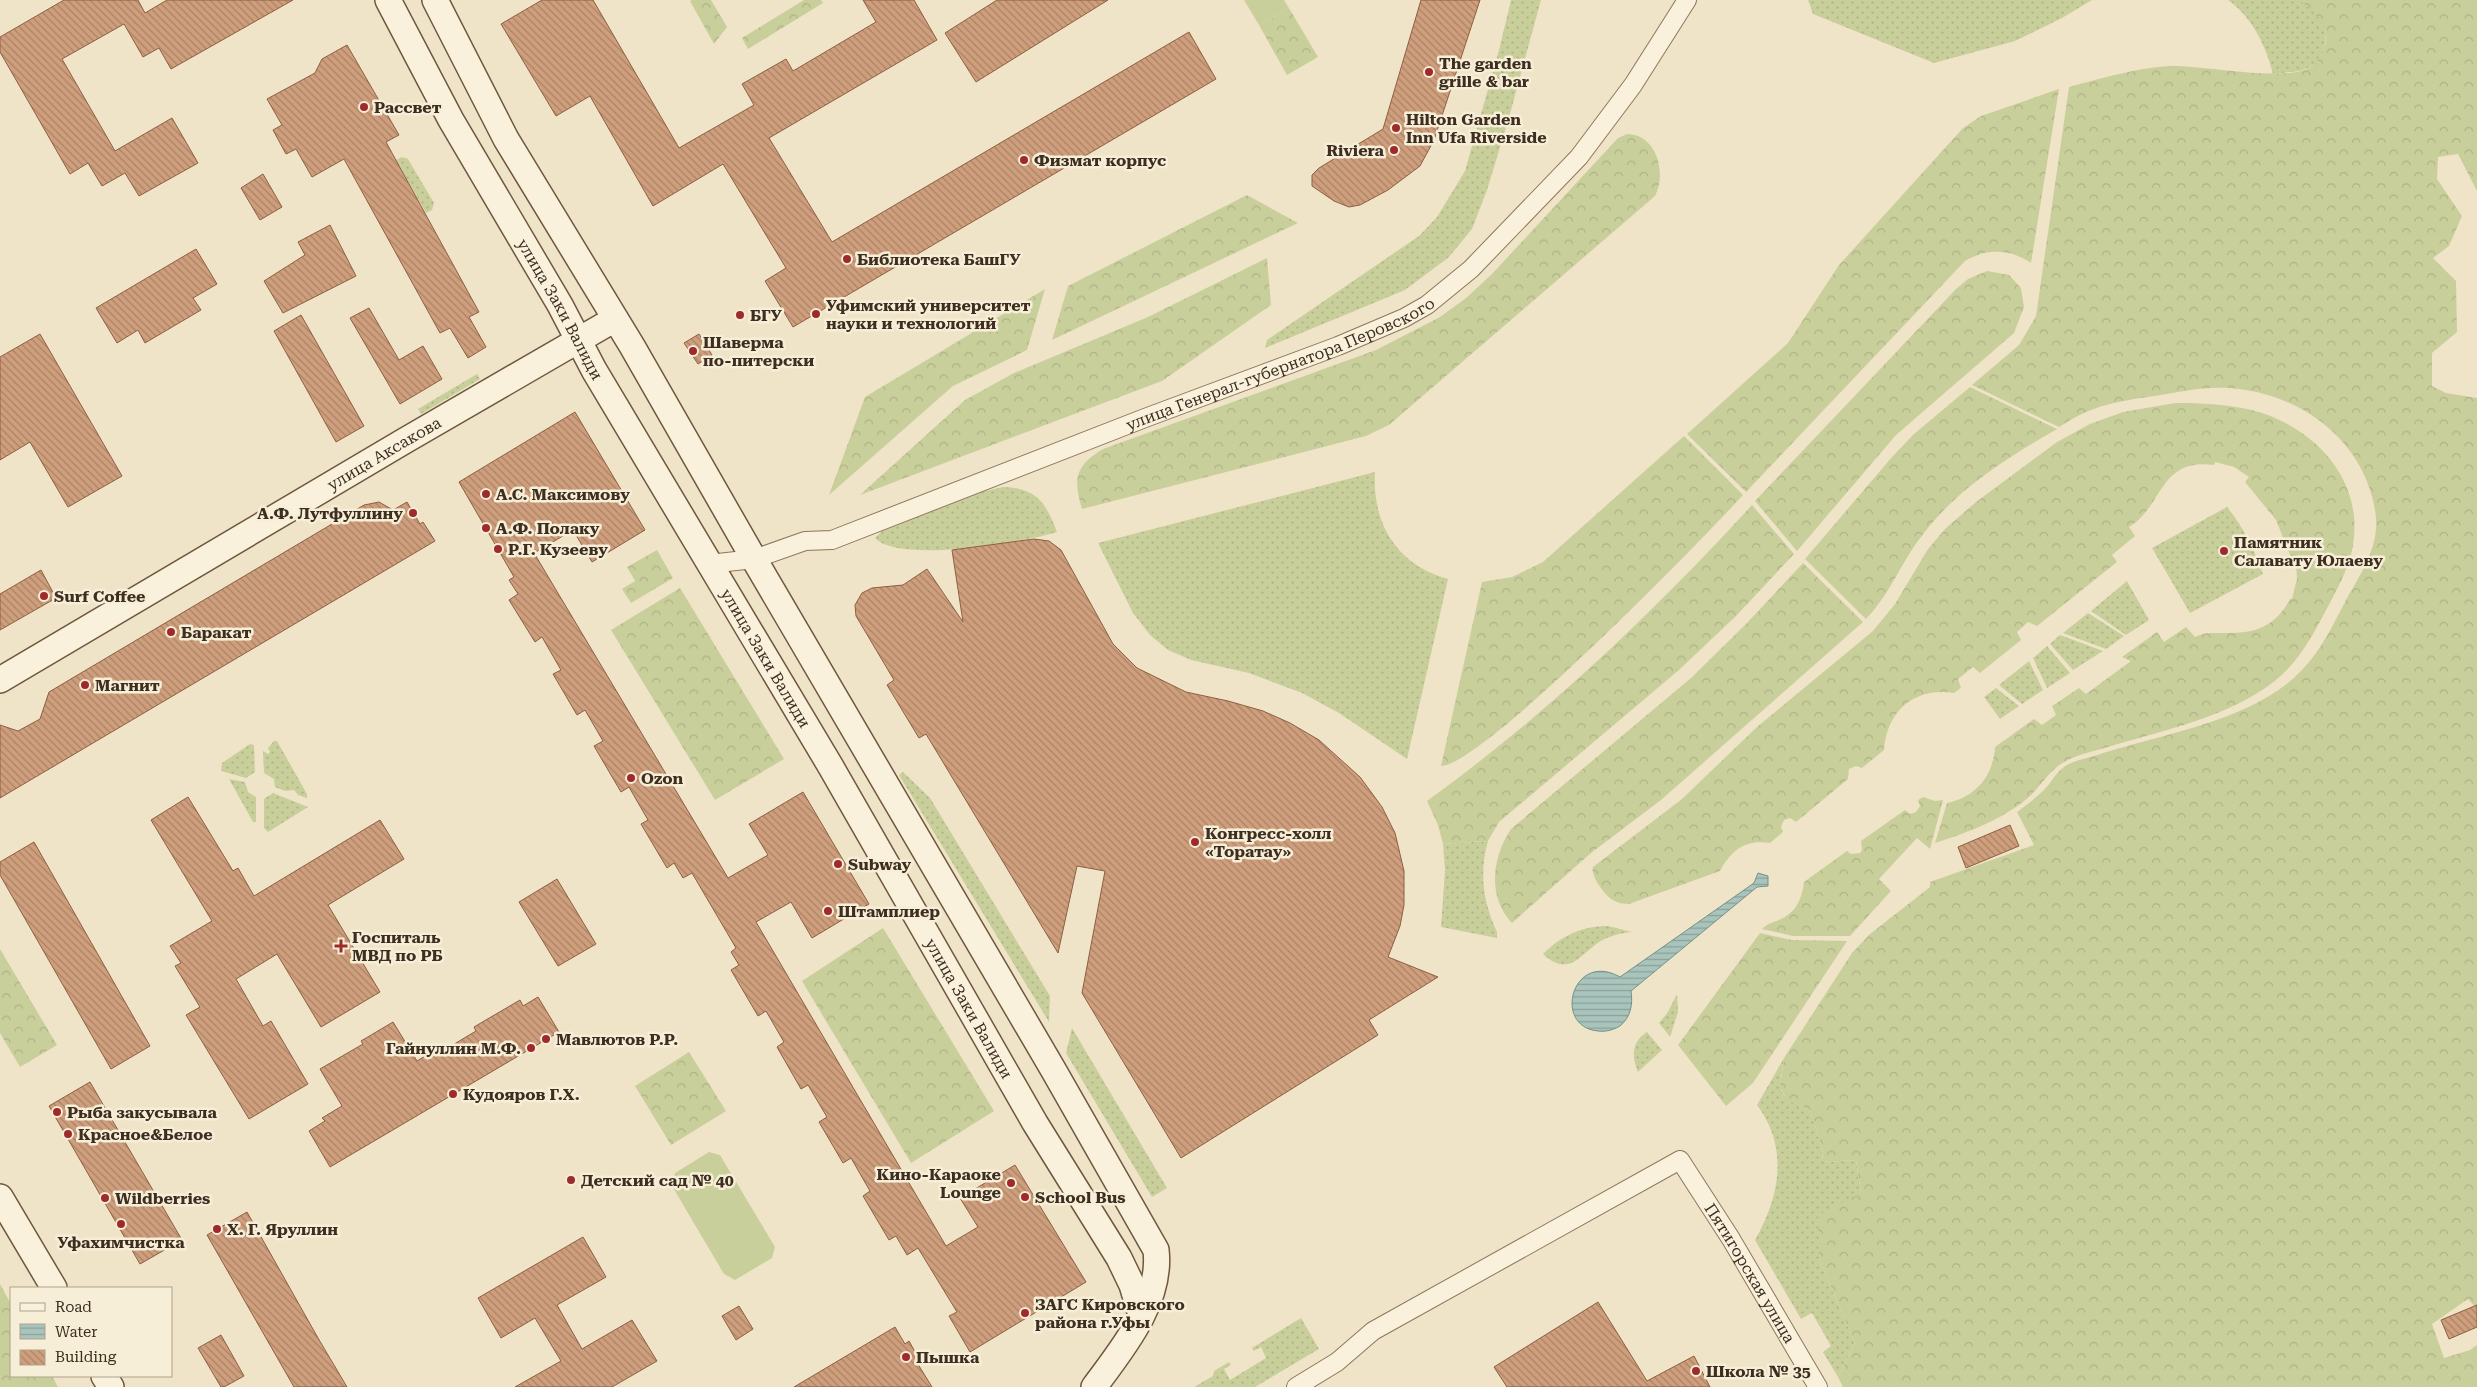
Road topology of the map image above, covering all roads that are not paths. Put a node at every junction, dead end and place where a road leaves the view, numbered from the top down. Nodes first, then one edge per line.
1 (388, 0) edge
2 (435, 0) edge
3 (1687, 0) edge
4 (615, 319) junction
5 (579, 340) junction
6 (754, 559) junction
7 (709, 564) junction
8 (0, 680) edge
9 (0, 1197) edge
10 (53, 1287) edge
11 (1141, 1315) junction
12 (1094, 1387) edge
13 (1296, 1387) edge
14 (1818, 1387) edge

1 - 5 main road, улица Заки Валиди
2 - 4 main road
3 - 6 street, улица Генерал-губернатора Перовского
4 - 5 main road, улица Аксакова
4 - 6 main road
5 - 7 main road, улица Заки Валиди
5 - 8 main road, улица Аксакова
6 - 7 street, улица Генерал-губернатора Перовского
6 - 11 main road
7 - 11 main road, улица Заки Валиди
9 - 10 main road
11 - 12 main road
13 - 14 street, Пятигорская улица

